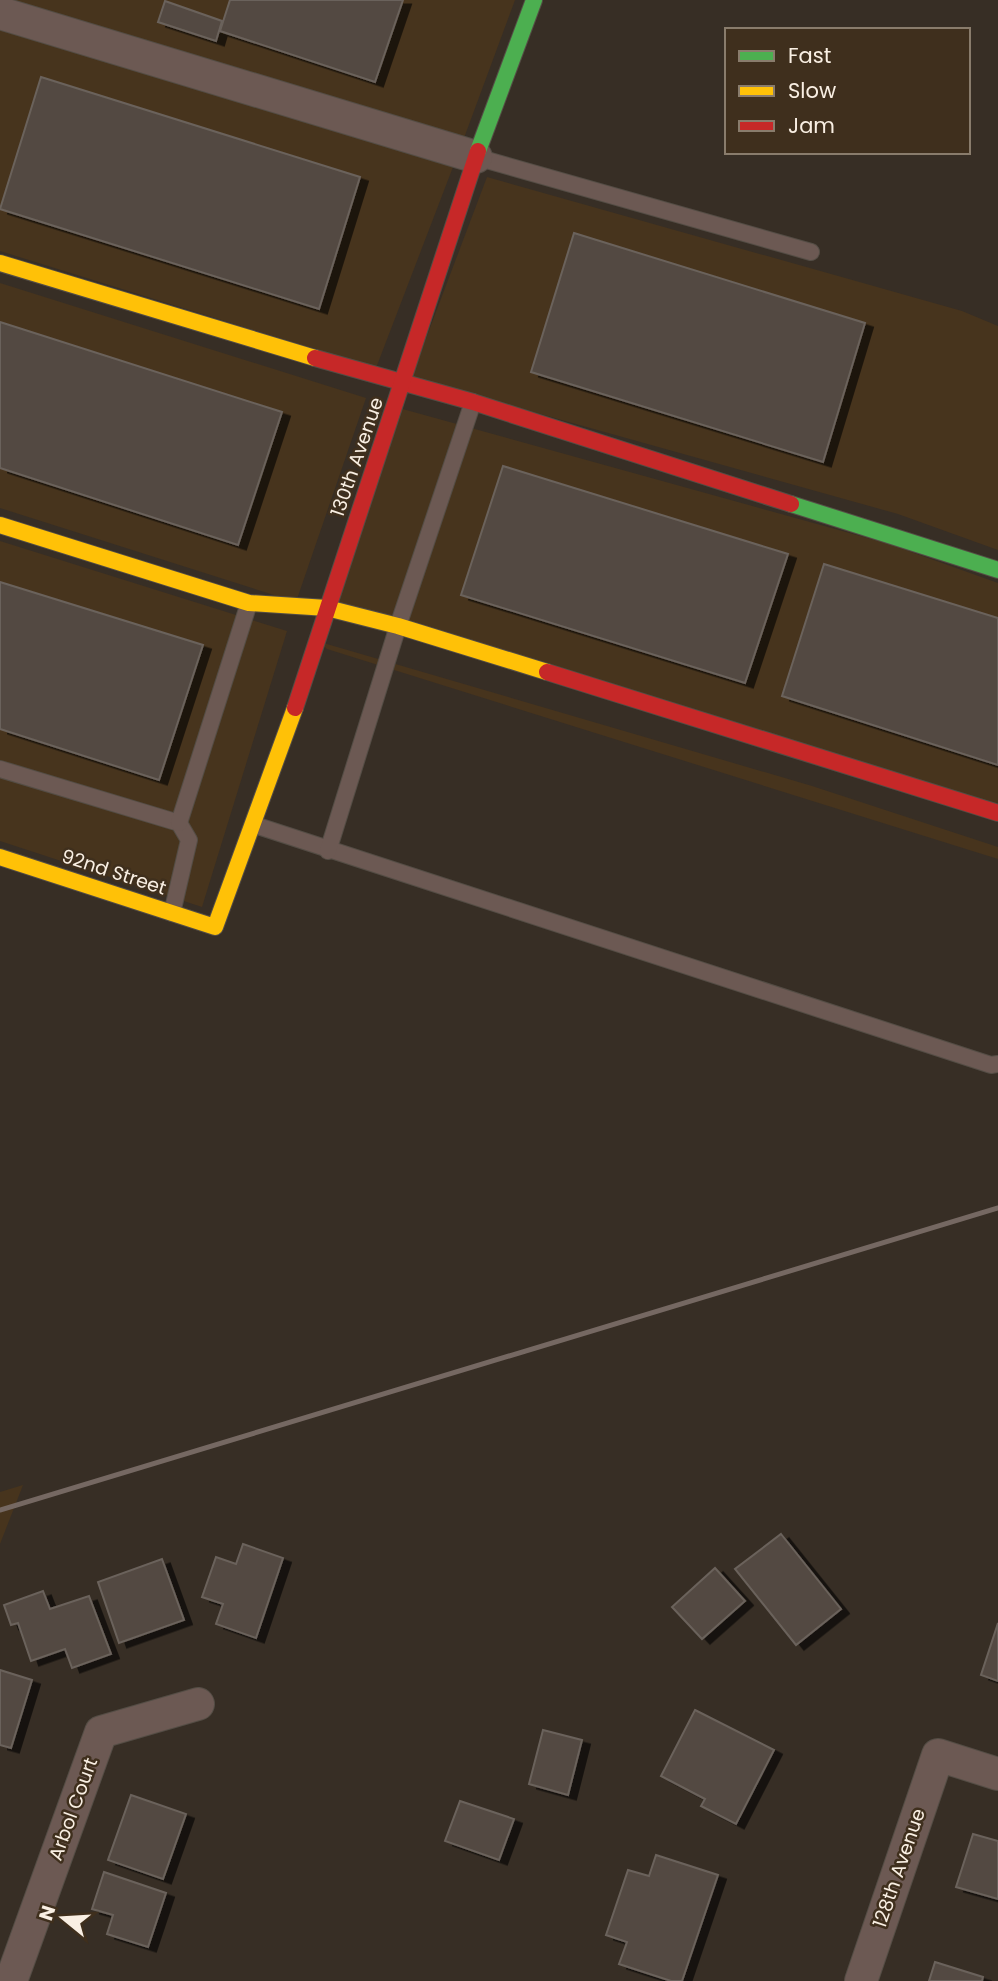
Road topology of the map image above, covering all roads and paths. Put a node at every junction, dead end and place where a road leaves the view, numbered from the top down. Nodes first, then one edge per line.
1 (534, 0) edge
2 (0, 13) edge
3 (476, 157) junction
4 (811, 252) dead end
5 (0, 263) edge
6 (404, 385) junction
7 (473, 402) junction
8 (0, 525) edge
9 (998, 570) edge
10 (249, 603) junction
11 (327, 608) junction
12 (398, 625) junction
13 (0, 769) edge
14 (998, 813) edge
15 (179, 823) junction
16 (255, 825) junction
17 (328, 851) junction
18 (0, 858) edge
19 (172, 913) junction
20 (215, 927) joint
21 (998, 1064) edge
22 (198, 1704) dead end
23 (998, 1774) edge
24 (11, 1981) edge
25 (861, 1981) edge

1 - 3 street, 130th Avenue
2 - 3 street
3 - 4 lane
3 - 6 street, 130th Avenue
5 - 6 street
6 - 7 street
6 - 11 street, 130th Avenue
7 - 9 street
7 - 12 lane
8 - 10 street
10 - 11 street
10 - 15 lane
11 - 12 street
11 - 16 street, 130th Avenue
12 - 14 street
12 - 17 lane
13 - 15 lane
15 - 19 lane
16 - 17 lane
16 - 20 street, 130th Avenue
17 - 21 lane
18 - 19 street, 92nd Street
19 - 20 street, 92nd Street
22 - 24 street, Arbol Court
23 - 25 street, 128th Avenue

